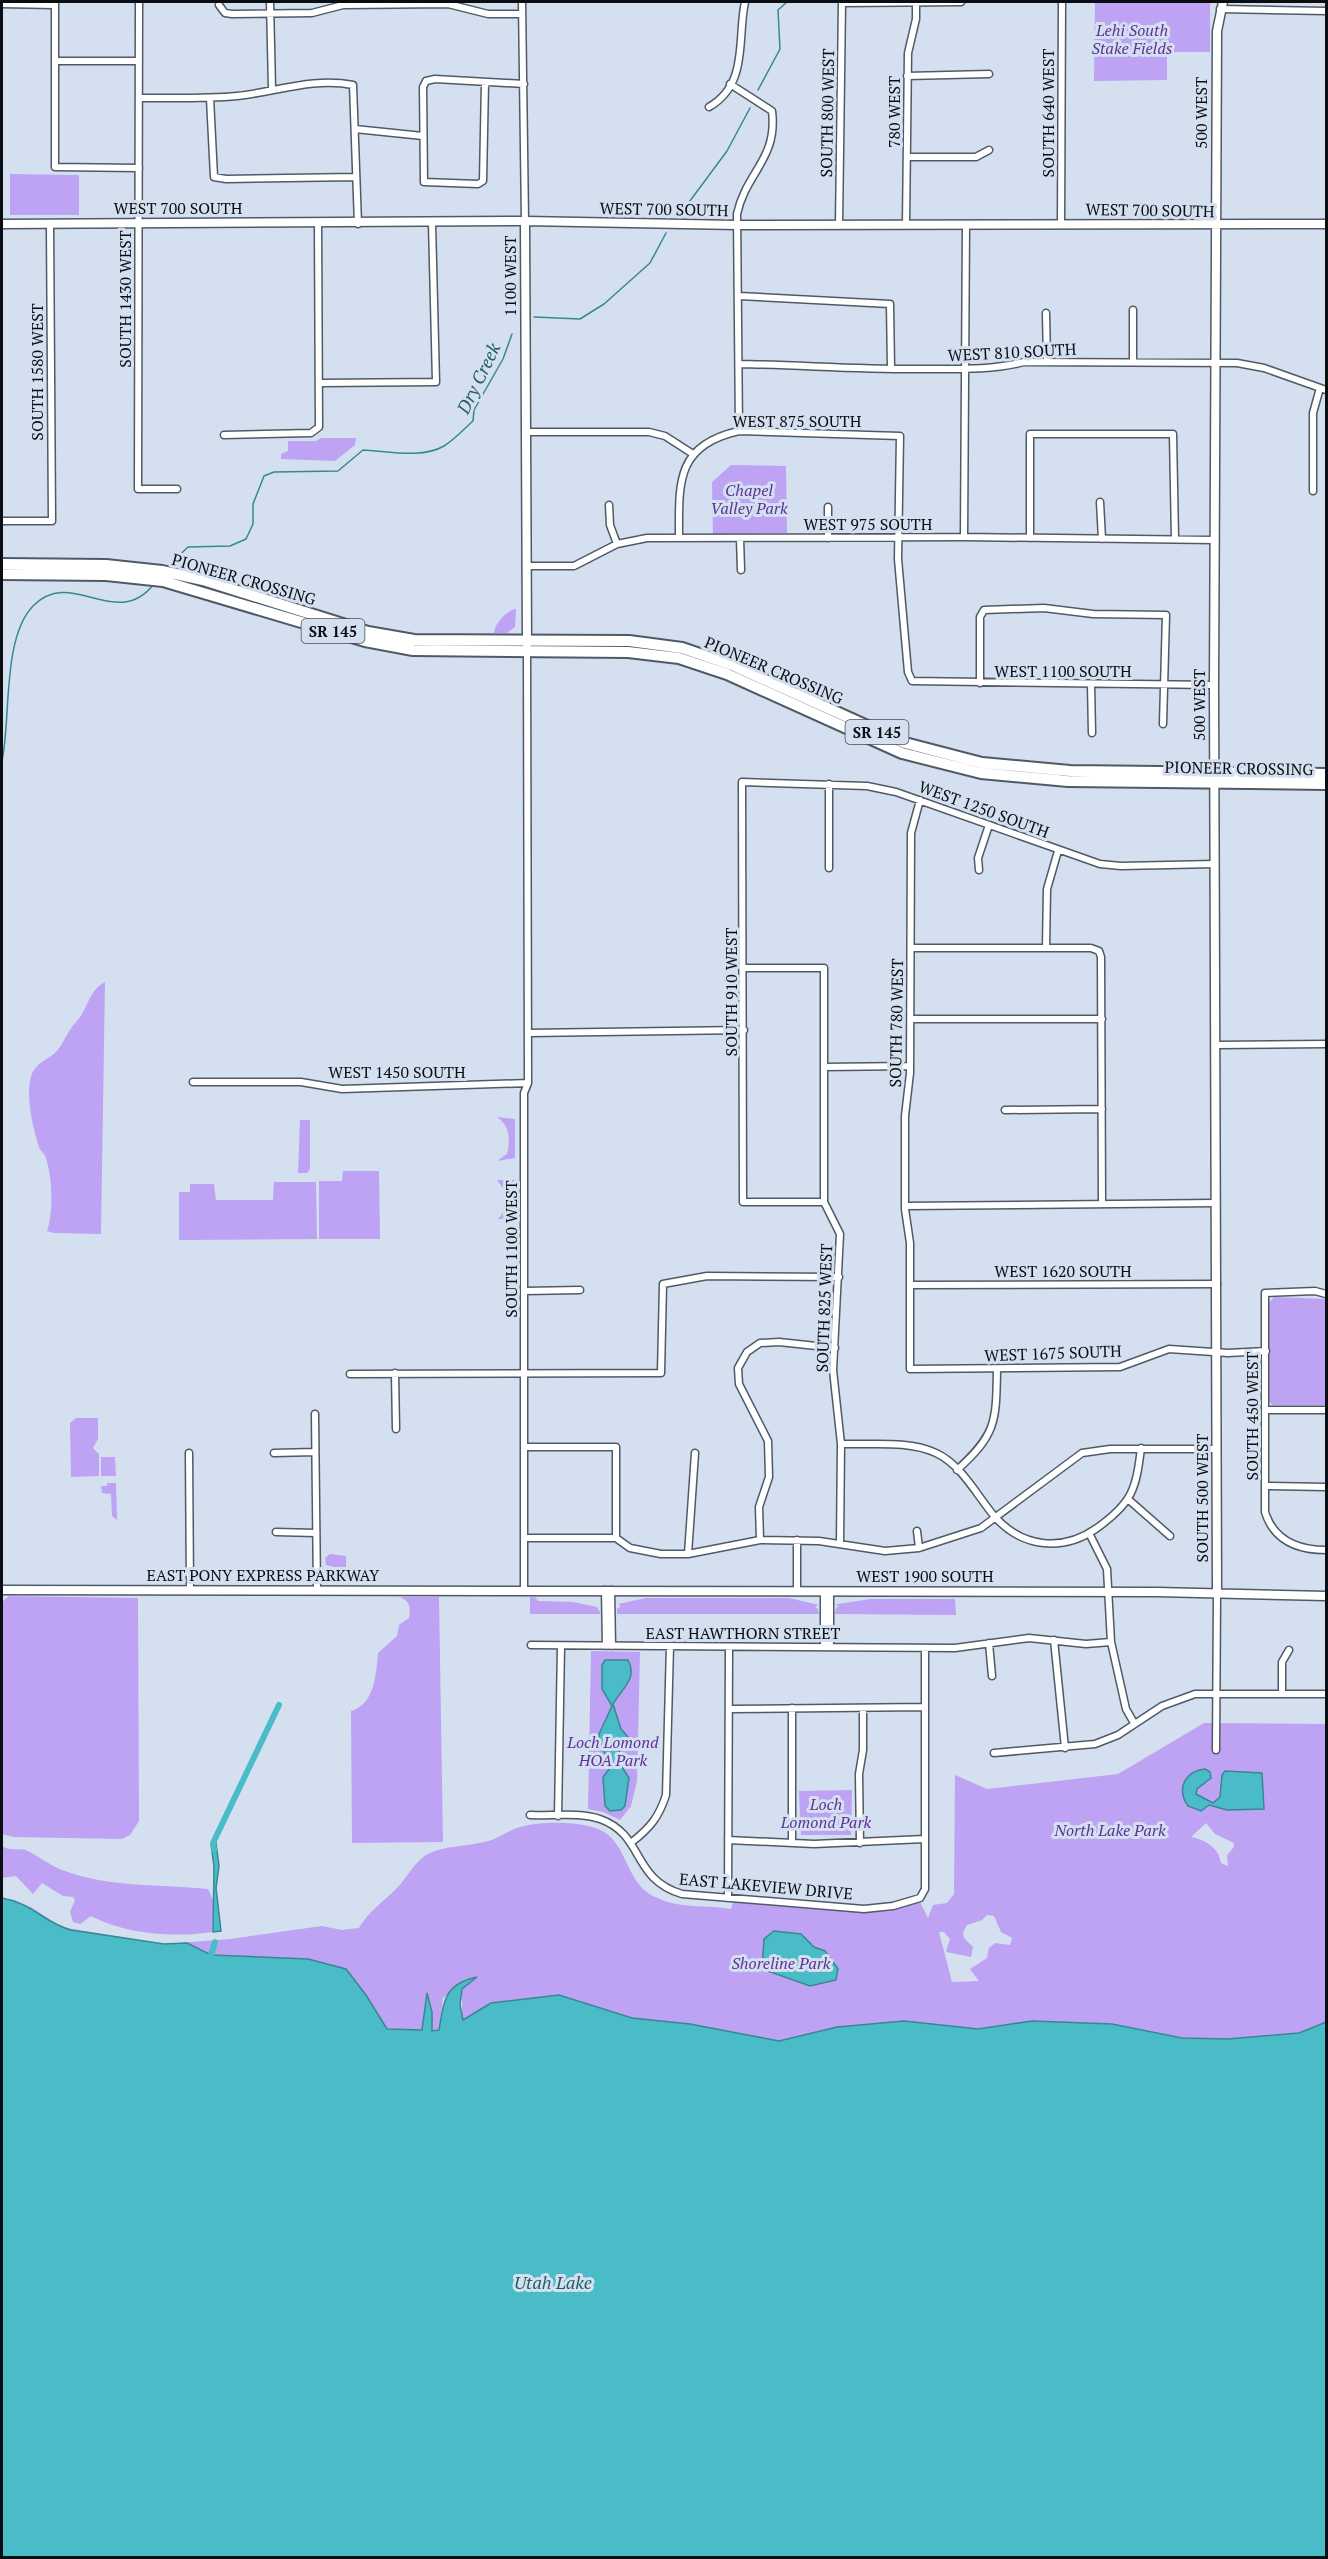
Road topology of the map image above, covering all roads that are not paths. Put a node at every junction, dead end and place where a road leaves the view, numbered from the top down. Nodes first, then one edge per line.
1 (140, 2) edge
2 (270, 2) edge
3 (522, 2) edge
4 (746, 2) edge
5 (916, 2) edge
6 (961, 2) edge
7 (1062, 2) edge
8 (55, 3) edge
9 (842, 3) edge
10 (2, 4) edge
11 (219, 5) dead end
12 (1221, 5) edge
13 (1326, 11) edge
14 (270, 14) junction
15 (522, 14) junction
16 (55, 61) junction
17 (140, 61) junction
18 (989, 74) dead end
19 (908, 76) junction
20 (485, 82) junction
21 (524, 84) junction
22 (730, 84) junction
23 (272, 89) junction
24 (140, 98) junction
25 (210, 98) junction
26 (709, 107) dead end
27 (355, 129) junction
28 (423, 136) junction
29 (989, 150) dead end
30 (907, 157) junction
31 (139, 168) junction
32 (355, 177) junction
33 (525, 221) junction
34 (318, 223) junction
35 (2, 224) edge
36 (50, 224) junction
37 (138, 224) junction
38 (358, 224) junction
39 (432, 224) junction
40 (839, 224) junction
41 (906, 224) junction
42 (966, 224) junction
43 (1061, 224) junction
44 (1326, 224) edge
45 (737, 225) junction
46 (1215, 226) junction
47 (739, 296) junction
48 (1133, 310) dead end
49 (1046, 313) dead end
50 (1047, 362) junction
51 (1133, 362) junction
52 (1215, 362) junction
53 (739, 364) junction
54 (891, 369) junction
55 (964, 369) junction
56 (321, 383) junction
57 (1323, 389) edge
58 (739, 431) junction
59 (526, 432) junction
60 (224, 435) dead end
61 (693, 454) junction
62 (177, 489) dead end
63 (1313, 491) dead end
64 (1100, 502) dead end
65 (609, 505) dead end
66 (828, 507) dead end
67 (2, 521) edge
68 (898, 537) junction
69 (964, 537) junction
70 (679, 538) junction
71 (741, 538) junction
72 (828, 538) junction
73 (1030, 538) junction
74 (1102, 538) junction
75 (1175, 539) junction
76 (1215, 540) junction
77 (617, 544) junction
78 (2, 564) edge
79 (527, 567) junction
80 (741, 570) dead end
81 (2, 574) edge
82 (160, 575) junction
83 (527, 646) junction
84 (980, 683) junction
85 (1091, 684) junction
86 (1162, 685) junction
87 (1214, 685) junction
88 (1163, 724) dead end
89 (1092, 733) dead end
90 (527, 739) joint
91 (1326, 774) edge
92 (1215, 776) junction
93 (742, 782) joint
94 (829, 784) junction
95 (1326, 784) edge
96 (920, 800) junction
97 (989, 825) junction
98 (1058, 851) junction
99 (1215, 864) junction
100 (829, 868) dead end
101 (979, 870) dead end
102 (911, 948) junction
103 (1046, 948) junction
104 (744, 968) junction
105 (911, 1019) junction
106 (1102, 1019) junction
107 (744, 1030) junction
108 (528, 1032) junction
109 (1326, 1044) edge
110 (1216, 1045) junction
111 (910, 1066) junction
112 (825, 1067) junction
113 (193, 1082) dead end
114 (528, 1083) junction
115 (1102, 1109) junction
116 (1005, 1110) dead end
117 (824, 1202) junction
118 (1216, 1203) junction
119 (1102, 1204) junction
120 (905, 1206) junction
121 (839, 1277) junction
122 (1217, 1284) junction
123 (910, 1285) junction
124 (580, 1290) dead end
125 (525, 1291) junction
126 (1326, 1294) edge
127 (835, 1348) junction
128 (1266, 1351) junction
129 (1217, 1352) junction
130 (910, 1369) joint
131 (997, 1370) junction
132 (526, 1372) junction
133 (395, 1373) junction
134 (350, 1374) dead end
135 (1265, 1410) junction
136 (1326, 1410) edge
137 (315, 1414) dead end
138 (396, 1429) dead end
139 (841, 1444) junction
140 (526, 1447) junction
141 (1141, 1448) junction
142 (1218, 1449) junction
143 (315, 1452) junction
144 (189, 1453) dead end
145 (274, 1453) dead end
146 (695, 1453) dead end
147 (957, 1470) junction
148 (1265, 1486) junction
149 (1326, 1487) edge
150 (1129, 1500) junction
151 (996, 1518) junction
152 (917, 1531) dead end
153 (276, 1532) dead end
154 (316, 1533) junction
155 (1089, 1533) junction
156 (1170, 1536) dead end
157 (525, 1538) junction
158 (616, 1538) junction
159 (760, 1540) junction
160 (797, 1540) junction
161 (840, 1544) junction
162 (919, 1548) junction
163 (1326, 1550) edge
164 (688, 1554) junction
165 (2, 1590) edge
166 (190, 1590) junction
167 (317, 1590) junction
168 (608, 1590) junction
169 (524, 1591) junction
170 (827, 1591) junction
171 (797, 1592) junction
172 (1108, 1592) junction
173 (1217, 1594) junction
174 (1326, 1596) edge
175 (1054, 1640) junction
176 (1111, 1642) junction
177 (989, 1643) junction
178 (531, 1645) dead end
179 (561, 1646) junction
180 (609, 1646) junction
181 (670, 1646) junction
182 (729, 1647) junction
183 (827, 1647) junction
184 (925, 1648) junction
185 (1289, 1650) dead end
186 (992, 1676) dead end
187 (1216, 1694) junction
188 (1282, 1694) junction
189 (1326, 1694) edge
190 (925, 1707) junction
191 (792, 1708) junction
192 (863, 1708) junction
193 (729, 1709) junction
194 (1134, 1723) junction
195 (1065, 1748) junction
196 (1216, 1750) dead end
197 (994, 1753) dead end
198 (530, 1815) dead end
199 (558, 1816) junction
200 (924, 1839) junction
201 (728, 1840) junction
202 (632, 1842) junction
203 (792, 1842) junction
204 (860, 1843) junction
205 (728, 1898) junction

1 - 17 street, SOUTH 1430 WEST
2 - 14 street
3 - 15 street, 1100 WEST
4 - 22 street
5 - 6 street
5 - 9 street
5 - 19 street, 780 WEST
7 - 43 street, SOUTH 640 WEST
8 - 10 street
8 - 16 street
9 - 40 street, SOUTH 800 WEST
11 - 14 street
12 - 13 street
12 - 46 street, 500 WEST
14 - 15 street
14 - 23 street
15 - 21 street, 1100 WEST
16 - 17 street
16 - 31 street
17 - 24 street, SOUTH 1430 WEST
18 - 19 street
19 - 30 street, 780 WEST
20 - 21 street
20 - 28 street
20 - 28 street
21 - 33 street, 1100 WEST
22 - 26 street
22 - 45 street
23 - 25 street
23 - 27 street
24 - 25 street
24 - 31 street, SOUTH 1430 WEST
25 - 32 street
27 - 28 street
27 - 32 street
29 - 30 street
30 - 41 street, 780 WEST
31 - 37 street, SOUTH 1430 WEST
32 - 38 street
33 - 39 street, WEST 700 SOUTH
33 - 45 street, WEST 700 SOUTH
33 - 59 street, 1100 WEST
34 - 37 street, WEST 700 SOUTH
34 - 38 street, WEST 700 SOUTH
34 - 56 street
35 - 36 street, WEST 700 SOUTH
36 - 37 street, WEST 700 SOUTH
36 - 67 street, SOUTH 1580 WEST
37 - 62 street, SOUTH 1430 WEST
38 - 39 street, WEST 700 SOUTH
39 - 56 street
40 - 41 street, WEST 700 SOUTH
40 - 45 street, WEST 700 SOUTH
41 - 42 street, WEST 700 SOUTH
42 - 43 street, WEST 700 SOUTH
42 - 55 street
43 - 46 street, WEST 700 SOUTH
44 - 46 street, WEST 700 SOUTH
45 - 47 street
46 - 52 street
47 - 53 street
47 - 54 street
48 - 51 street
49 - 50 street
50 - 51 street, WEST 810 SOUTH
50 - 55 street, WEST 810 SOUTH
51 - 52 street, WEST 810 SOUTH
52 - 57 street, WEST 810 SOUTH
52 - 76 street, 500 WEST
53 - 54 street, WEST 810 SOUTH
53 - 58 street
54 - 55 street, WEST 810 SOUTH
55 - 69 street
56 - 60 street
57 - 63 street
58 - 61 street, WEST 875 SOUTH
58 - 68 street, WEST 875 SOUTH
59 - 61 street
59 - 79 street, 1100 WEST
61 - 70 street
64 - 74 street
65 - 77 street
66 - 72 street
68 - 69 street, WEST 975 SOUTH
68 - 72 street, WEST 975 SOUTH
68 - 84 street, WEST 1100 SOUTH
69 - 73 street, WEST 975 SOUTH
70 - 71 street, WEST 975 SOUTH
70 - 77 street, WEST 975 SOUTH
71 - 72 street, WEST 975 SOUTH
71 - 80 street
73 - 74 street, WEST 975 SOUTH
73 - 75 street
74 - 75 street, WEST 975 SOUTH
75 - 76 street, WEST 975 SOUTH
76 - 87 street, 500 WEST
77 - 79 street, WEST 975 SOUTH
78 - 82 highway, PIONEER CROSSING / SR 145
79 - 83 street, 1100 WEST
81 - 82 highway, PIONEER CROSSING / SR 145
82 - 83 highway, PIONEER CROSSING / SR 145
83 - 90 street, 1100 WEST
83 - 92 highway, PIONEER CROSSING / SR 145
84 - 85 street, WEST 1100 SOUTH
84 - 86 street
85 - 86 street, WEST 1100 SOUTH
85 - 89 street
86 - 87 street, WEST 1100 SOUTH
86 - 88 street
87 - 92 street, 500 WEST
90 - 108 street, SOUTH 1100 WEST
91 - 92 highway, PIONEER CROSSING / SR 145
92 - 95 highway, PIONEER CROSSING / SR 145
92 - 99 street, 500 WEST
93 - 94 street, WEST 1250 SOUTH
93 - 104 street, SOUTH 910 WEST
94 - 96 street, WEST 1250 SOUTH
94 - 100 street
96 - 97 street, WEST 1250 SOUTH
96 - 102 street, SOUTH 780 WEST
97 - 98 street, WEST 1250 SOUTH
97 - 101 street
98 - 99 street, WEST 1250 SOUTH
98 - 103 street
99 - 110 street, 500 WEST
102 - 103 street
102 - 105 street, SOUTH 780 WEST
103 - 106 street
104 - 107 street, SOUTH 910 WEST
104 - 112 street, SOUTH 825 WEST
105 - 106 street
105 - 111 street, SOUTH 780 WEST
106 - 115 street
107 - 108 street
107 - 117 street, SOUTH 910 WEST
108 - 114 street, SOUTH 1100 WEST
109 - 110 street
110 - 118 street, 500 WEST
111 - 112 street
111 - 120 street, SOUTH 780 WEST
112 - 117 street, SOUTH 825 WEST
113 - 114 street, WEST 1450 SOUTH
114 - 125 street, SOUTH 1100 WEST
115 - 116 street
115 - 119 street
117 - 121 street, SOUTH 825 WEST
118 - 119 street
118 - 122 street, SOUTH 500 WEST
119 - 120 street
120 - 123 street, SOUTH 780 WEST
121 - 127 street, SOUTH 825 WEST
121 - 132 street
122 - 123 street, WEST 1620 SOUTH
122 - 129 street, SOUTH 500 WEST
123 - 130 street, SOUTH 780 WEST
124 - 125 street
125 - 132 street, SOUTH 1100 WEST
126 - 128 street, SOUTH 450 WEST
127 - 139 street, SOUTH 825 WEST
127 - 159 street
128 - 129 street, WEST 1675 SOUTH
128 - 135 street, SOUTH 450 WEST
129 - 131 street, WEST 1675 SOUTH
129 - 142 street, SOUTH 500 WEST
130 - 131 street, WEST 1675 SOUTH
131 - 147 street
132 - 133 street
132 - 140 street, SOUTH 1100 WEST
133 - 134 street
133 - 138 street
135 - 136 street
135 - 148 street, SOUTH 450 WEST
137 - 143 street
139 - 147 street
139 - 161 street, SOUTH 825 WEST
140 - 157 street, SOUTH 1100 WEST
140 - 158 street
141 - 142 street
141 - 150 street
141 - 151 street
142 - 173 street, SOUTH 500 WEST
143 - 145 street
143 - 154 street
144 - 166 street
146 - 164 street
147 - 151 street
148 - 149 street
148 - 163 street, SOUTH 450 WEST
150 - 155 street
150 - 156 street
151 - 155 street
151 - 162 street
152 - 162 street
153 - 154 street
154 - 167 street
155 - 172 street
157 - 158 street
157 - 169 street, SOUTH 1100 WEST
158 - 164 street
159 - 160 street
159 - 164 street
160 - 161 street
160 - 171 street
161 - 162 street
165 - 166 street, EAST PONY EXPRESS PARKWAY
166 - 167 street, EAST PONY EXPRESS PARKWAY
167 - 169 street, EAST PONY EXPRESS PARKWAY
168 - 169 street, WEST 1900 SOUTH
168 - 171 street, WEST 1900 SOUTH
168 - 180 street
170 - 171 street, WEST 1900 SOUTH
170 - 172 street, WEST 1900 SOUTH
170 - 183 street
172 - 173 street, WEST 1900 SOUTH
172 - 176 street
173 - 174 street, WEST 1900 SOUTH
173 - 187 street, SOUTH 500 WEST
175 - 176 street, EAST HAWTHORN STREET
175 - 177 street, EAST HAWTHORN STREET
175 - 195 street
176 - 194 street
177 - 184 street, EAST HAWTHORN STREET
177 - 186 street
178 - 179 street, EAST HAWTHORN STREET
179 - 180 street, EAST HAWTHORN STREET
179 - 199 street
180 - 181 street, EAST HAWTHORN STREET
181 - 182 street, EAST HAWTHORN STREET
181 - 202 street
182 - 183 street, EAST HAWTHORN STREET
182 - 193 street
183 - 184 street, EAST HAWTHORN STREET
184 - 190 street
185 - 188 street
187 - 188 street
187 - 194 street
187 - 196 street, SOUTH 500 WEST
188 - 189 street
190 - 192 street
190 - 200 street
191 - 192 street
191 - 193 street
191 - 203 street
192 - 204 street
193 - 201 street
194 - 195 street
195 - 197 street
198 - 199 street, EAST LAKEVIEW DRIVE
199 - 202 street, EAST LAKEVIEW DRIVE
200 - 204 street
200 - 205 street, EAST LAKEVIEW DRIVE
201 - 203 street
201 - 205 street
202 - 205 street, EAST LAKEVIEW DRIVE
203 - 204 street

